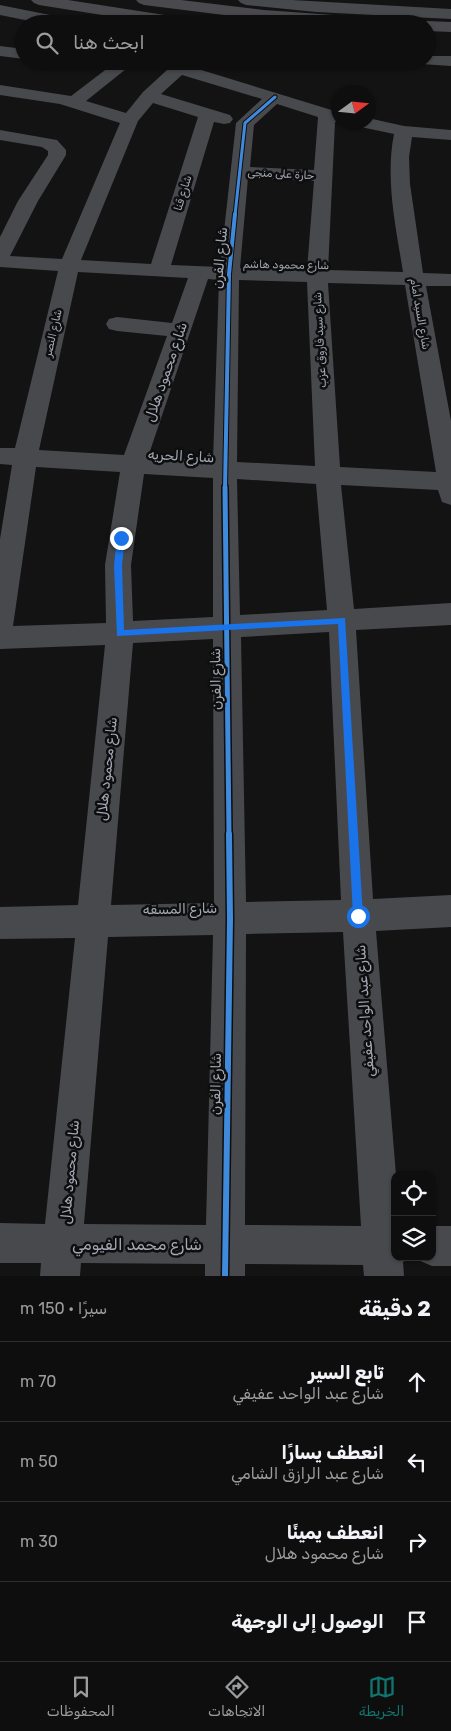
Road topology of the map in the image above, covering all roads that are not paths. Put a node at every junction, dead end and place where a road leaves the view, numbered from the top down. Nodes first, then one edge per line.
1 (39, 0) edge
2 (144, 0) edge
3 (246, 0) edge
4 (0, 10) edge
5 (451, 14) edge
6 (25, 15) edge
7 (125, 15) edge
8 (264, 15) edge
9 (0, 20) edge
10 (15, 22) edge
11 (436, 26) edge
12 (451, 27) edge
13 (0, 51) edge
14 (15, 53) edge
15 (436, 61) edge
16 (451, 61) edge
17 (116, 70) edge
18 (177, 70) edge
19 (182, 70) edge
20 (227, 83) junction
21 (0, 90) edge
22 (149, 96) junction
23 (275, 97) junction
24 (74, 102) junction
25 (205, 104) junction
26 (331, 115) edge
27 (130, 120) junction
28 (245, 124) junction
29 (376, 125) edge
30 (331, 127) edge
31 (404, 131) junction
32 (0, 135) edge
33 (451, 135) edge
34 (240, 172) junction
35 (322, 176) junction
36 (0, 256) edge
37 (0, 261) edge
38 (69, 266) junction
39 (159, 271) junction
40 (200, 273) junction
41 (229, 274) junction
42 (317, 276) junction
43 (413, 278) junction
44 (451, 280) edge
45 (117, 324) dead end
46 (180, 332) junction
47 (0, 456) edge
48 (25, 458) junction
49 (133, 465) junction
50 (224, 470) junction
51 (328, 476) junction
52 (450, 486) edge
53 (451, 614) edge
54 (342, 621) junction
55 (0, 625) edge
56 (226, 627) junction
57 (120, 633) junction
58 (0, 638) edge
59 (451, 911) edge
60 (358, 916) junction
61 (230, 919) junction
62 (92, 922) junction
63 (0, 923) edge
64 (0, 1243) edge
65 (436, 1246) edge
66 (451, 1246) edge
67 (387, 1256) edge
68 (62, 1260) edge
69 (225, 1260) edge

1 - 7 main road
2 - 8 main road
3 - 5 street
4 - 6 street
9 - 10 street
11 - 12 main road
13 - 14 street
15 - 16 street
17 - 24 street
18 - 22 street, شارع النصر
19 - 20 street
20 - 23 street
20 - 25 street
21 - 24 street
22 - 25 street
22 - 27 street, شارع النصر
23 - 26 street
23 - 28 street
24 - 27 street
25 - 28 street
25 - 39 street, شارع قنا
27 - 38 street, شارع النصر
28 - 34 street, شارع الفرن
29 - 31 street
30 - 35 street, شارع سيد فاروق عزب
31 - 33 street
31 - 43 street, شارع السيد امام
32 - 36 street
34 - 35 street, حارة على منجى
34 - 41 street, شارع الفرن
35 - 42 street, شارع سيد فاروق عزب
37 - 38 street, شارع محمود هاشم
38 - 39 street, شارع محمود هاشم
38 - 48 street, شارع النصر
39 - 40 street, شارع محمود هاشم
40 - 41 street, شارع محمود هاشم
40 - 46 street, شارع محمود هلال
41 - 42 street, شارع محمود هاشم
41 - 50 street, شارع الفرن
42 - 43 street, شارع محمود هاشم
42 - 51 street, شارع سيد فاروق عزب
43 - 44 street, شارع محمود هاشم
43 - 52 street, شارع السيد امام
45 - 46 street
46 - 49 street, شارع محمود هلال
47 - 48 street, شارع الحريه
48 - 49 street, شارع الحريه
48 - 55 street, شارع النصر
49 - 50 street, شارع الحريه
49 - 57 street, شارع محمود هلال
50 - 51 street, شارع الحريه
50 - 56 street, شارع الفرن
51 - 52 street, شارع الحريه
51 - 54 street, شارع عبد الواحد عفيفي
53 - 54 street
54 - 56 street
54 - 60 street, شارع عبد الواحد عفيفي
56 - 57 street
56 - 61 street, شارع الفرن
57 - 58 street
57 - 62 street, شارع محمود هلال
59 - 60 street, شارع المسقه
60 - 61 street, شارع المسقه
60 - 67 street, شارع عبد الواحد عفيفي
61 - 62 street, شارع المسقه
61 - 69 street, شارع الفرن
62 - 63 street, شارع المسقه
62 - 68 street, شارع محمود هلال
64 - 68 street, شارع محمد الفيومي
65 - 66 street
67 - 69 street, شارع محمد الفيومي
68 - 69 street, شارع محمد الفيومي

